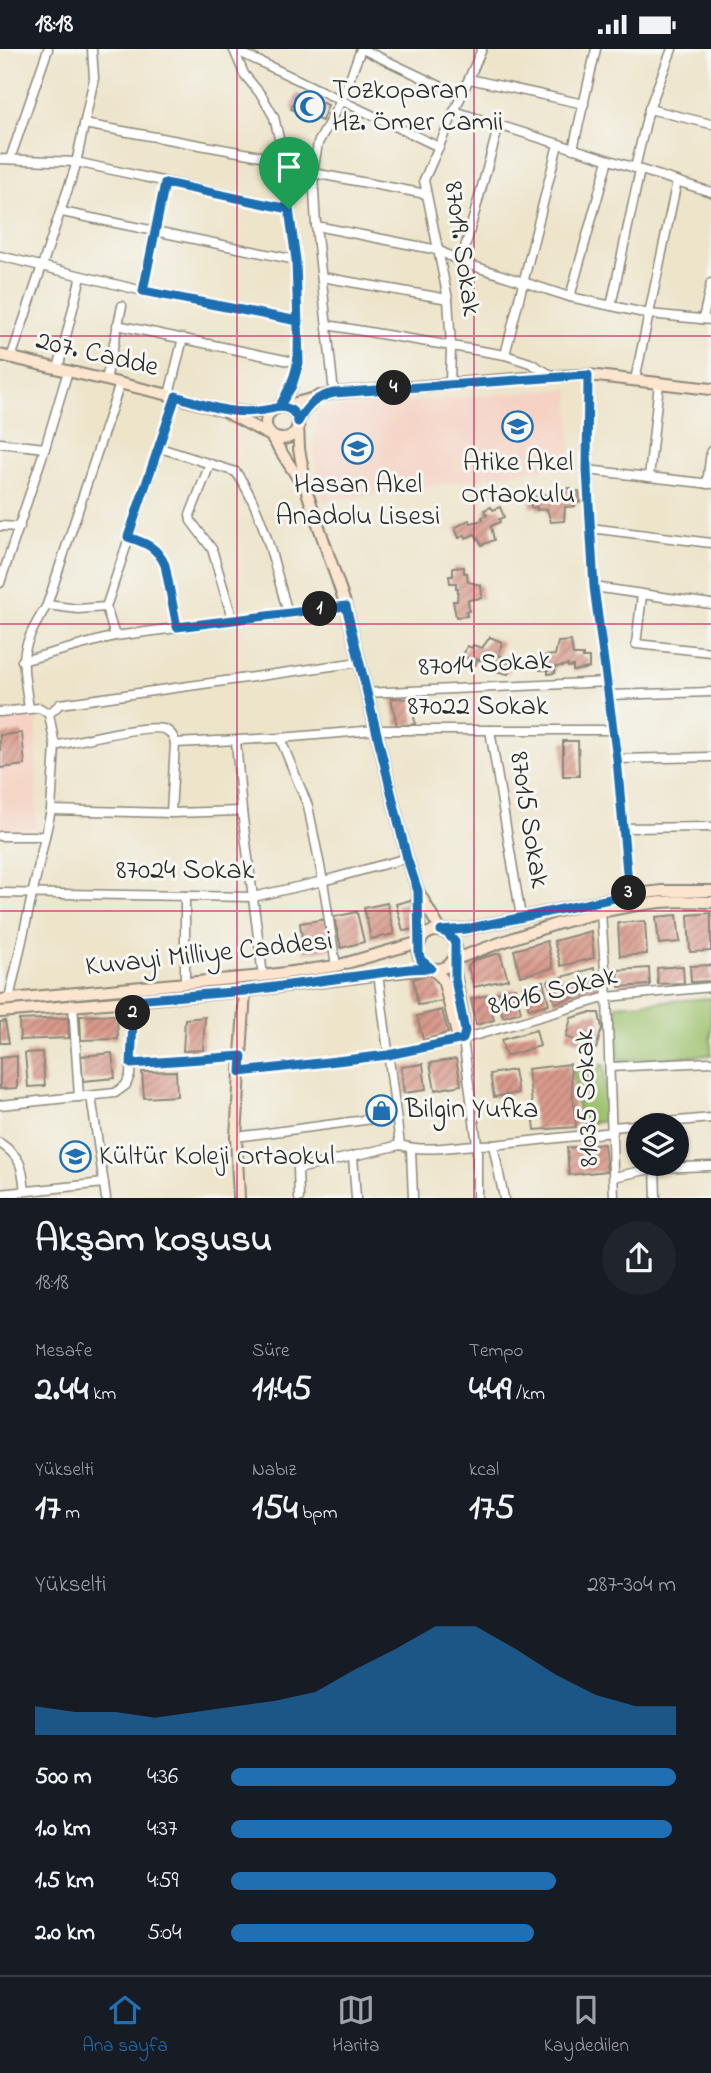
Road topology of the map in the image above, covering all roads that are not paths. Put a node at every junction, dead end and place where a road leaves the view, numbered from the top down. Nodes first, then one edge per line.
1 (48, 49) edge
2 (92, 49) edge
3 (234, 49) edge
4 (361, 49) edge
5 (596, 49) edge
6 (672, 49) edge
7 (479, 50) edge
8 (469, 79) junction
9 (461, 96) junction
10 (342, 99) junction
11 (583, 104) junction
12 (649, 109) junction
13 (454, 111) junction
14 (84, 124) junction
15 (711, 124) edge
16 (499, 125) junction
17 (558, 144) junction
18 (439, 147) junction
19 (573, 149) junction
20 (0, 159) edge
21 (10, 159) junction
22 (283, 160) junction
23 (608, 160) junction
24 (76, 162) junction
25 (638, 169) junction
26 (313, 173) junction
27 (677, 181) junction
28 (165, 183) junction
29 (711, 192) edge
30 (426, 194) junction
31 (289, 209) junction
32 (62, 212) junction
33 (316, 226) junction
34 (154, 232) junction
35 (438, 250) junction
36 (0, 256) edge
37 (296, 260) junction
38 (461, 262) junction
39 (41, 267) junction
40 (81, 276) junction
41 (322, 277) junction
42 (522, 281) junction
43 (711, 283) edge
44 (143, 291) junction
45 (570, 297) junction
46 (448, 299) junction
47 (122, 306) dead end
48 (611, 306) junction
49 (649, 314) junction
50 (707, 319) edge
51 (298, 321) junction
52 (117, 325) junction
53 (327, 325) junction
54 (183, 338) junction
55 (451, 346) junction
56 (505, 355) junction
57 (6, 357) edge
58 (299, 363) junction
59 (63, 370) junction
60 (588, 375) junction
61 (553, 376) junction
62 (106, 380) junction
63 (635, 380) junction
64 (120, 383) junction
65 (659, 383) junction
66 (450, 384) junction
67 (292, 386) joint
68 (711, 389) edge
69 (334, 393) junction
70 (172, 396) junction
71 (319, 396) junction
72 (279, 407) junction
73 (224, 411) junction
74 (298, 422) junction
75 (271, 436) junction
76 (0, 443) edge
77 (46, 448) junction
78 (160, 448) junction
79 (711, 451) edge
80 (210, 464) junction
81 (587, 470) junction
82 (649, 477) junction
83 (709, 484) edge
84 (307, 492) junction
85 (0, 526) edge
86 (20, 527) junction
87 (590, 528) junction
88 (128, 537) junction
89 (711, 543) edge
90 (0, 583) edge
91 (594, 587) junction
92 (642, 595) junction
93 (711, 604) edge
94 (47, 605) junction
95 (346, 606) junction
96 (107, 607) junction
97 (288, 614) junction
98 (233, 621) junction
99 (177, 627) junction
100 (115, 636) junction
101 (711, 652) edge
102 (22, 661) junction
103 (360, 661) junction
104 (607, 682) junction
105 (711, 692) edge
106 (366, 693) junction
107 (608, 695) junction
108 (29, 708) junction
109 (0, 712) edge
110 (49, 714) junction
111 (375, 730) junction
112 (490, 730) junction
113 (612, 730) junction
114 (280, 738) junction
115 (236, 741) junction
116 (175, 743) junction
117 (55, 746) junction
118 (711, 757) edge
119 (617, 759) junction
120 (51, 810) junction
121 (242, 811) junction
122 (171, 813) junction
123 (711, 827) edge
124 (624, 828) junction
125 (0, 836) edge
126 (45, 836) junction
127 (407, 858) junction
128 (323, 881) junction
129 (418, 891) junction
130 (711, 891) edge
131 (32, 892) junction
132 (0, 893) edge
133 (629, 895) junction
134 (186, 896) junction
135 (253, 897) junction
136 (711, 902) edge
137 (601, 913) junction
138 (521, 917) junction
139 (441, 931) junction
140 (420, 942) junction
141 (453, 960) junction
142 (336, 966) junction
143 (431, 968) junction
144 (378, 973) junction
145 (263, 976) junction
146 (185, 983) junction
147 (711, 987) edge
148 (245, 991) junction
149 (607, 997) junction
150 (5, 999) edge
151 (134, 1000) junction
152 (73, 1005) junction
153 (0, 1012) edge
154 (463, 1039) junction
155 (388, 1055) junction
156 (242, 1056) junction
157 (711, 1062) edge
158 (131, 1064) junction
159 (610, 1067) junction
160 (241, 1072) junction
161 (91, 1096) junction
162 (79, 1097) junction
163 (0, 1105) edge
164 (395, 1116) junction
165 (711, 1118) edge
166 (689, 1120) edge
167 (626, 1127) edge
168 (613, 1129) junction
169 (236, 1137) junction
170 (0, 1143) edge
171 (477, 1144) junction
172 (493, 1145) junction
173 (400, 1146) junction
174 (411, 1149) junction
175 (353, 1156) junction
176 (689, 1166) edge
177 (711, 1166) edge
178 (626, 1174) edge
179 (655, 1176) edge
180 (614, 1177) junction
181 (104, 1183) junction
182 (25, 1191) junction
183 (0, 1194) edge
184 (106, 1198) edge
185 (239, 1198) edge
186 (299, 1198) edge
187 (356, 1198) edge
188 (412, 1198) edge
189 (477, 1198) edge
190 (504, 1198) edge
191 (614, 1198) edge
192 (656, 1198) edge

1 - 21 street
2 - 14 street
3 - 10 street
3 - 22 street
4 - 9 street
4 - 10 street
5 - 11 street
6 - 12 street
7 - 8 street, 87019. Sokak
8 - 9 street, 87019. Sokak
8 - 11 street
9 - 13 street, 87019. Sokak
10 - 18 street
10 - 26 street
11 - 19 street
12 - 15 street
12 - 25 street
13 - 16 street
13 - 18 street, 87019. Sokak
14 - 22 street
14 - 24 street
16 - 17 street
16 - 38 street
17 - 19 street
17 - 42 street
18 - 30 street, 87019. Sokak
19 - 23 street
20 - 21 street
21 - 24 street
22 - 31 street
23 - 25 street
23 - 45 street
24 - 28 street
24 - 32 street
25 - 27 street
25 - 48 street
26 - 30 street
26 - 33 street
27 - 29 street
27 - 49 street
28 - 31 street
28 - 34 street
30 - 35 street, 87019. Sokak
31 - 37 street
32 - 34 street
32 - 39 street
33 - 35 street
33 - 41 street
34 - 37 street
34 - 44 street
35 - 38 street
35 - 46 street, 87019. Sokak
36 - 39 street
37 - 51 street
38 - 42 street
39 - 40 street
39 - 57 street
40 - 44 street
40 - 59 street
41 - 46 street
41 - 53 street
42 - 45 street
42 - 56 street
43 - 50 street
44 - 51 street
45 - 48 street
46 - 55 street, 87019. Sokak
47 - 52 street
48 - 49 street
49 - 50 street
49 - 63 street
51 - 58 street
52 - 54 street
52 - 62 street
53 - 55 street
53 - 69 street
54 - 58 street
54 - 70 street
55 - 56 street
55 - 66 street, 87019. Sokak
56 - 61 street
57 - 59 street, 207. Cadde
58 - 67 street
59 - 62 street, 207. Cadde
59 - 77 street
60 - 61 street
60 - 63 street
60 - 81 street
61 - 66 street
62 - 64 street, 207. Cadde
63 - 65 street
64 - 70 street, 207. Cadde
64 - 94 street
65 - 68 street
65 - 82 street
66 - 69 street
67 - 72 street
69 - 71 street
70 - 73 street, 207. Cadde
70 - 78 street
71 - 72 street
71 - 74 street
72 - 73 street
72 - 74 street
72 - 75 street
73 - 75 street
74 - 75 street
74 - 84 street
75 - 84 street
76 - 77 street
77 - 86 street
78 - 80 street
78 - 88 street
79 - 83 street
80 - 97 street
80 - 98 street
81 - 82 street
81 - 87 street
82 - 83 street
84 - 95 street
85 - 86 street
86 - 90 street
87 - 89 street
87 - 91 street
88 - 96 street
88 - 99 street
91 - 92 street
91 - 104 street
92 - 93 street
92 - 101 street
94 - 96 street
94 - 102 street
95 - 97 street
95 - 103 street
96 - 100 street
97 - 98 street
98 - 99 street
99 - 100 street
100 - 102 street
102 - 108 street
103 - 106 street
103 - 110 street
104 - 106 street, 87014 Sokak
104 - 107 street
105 - 107 street
106 - 111 street
107 - 113 street
108 - 109 street
108 - 110 street
110 - 117 street
111 - 112 street, 87022 Sokak
111 - 114 street, 87022 Sokak
111 - 127 street
112 - 113 street, 87022 Sokak
112 - 138 street, 87015 Sokak
113 - 119 street
114 - 115 street, 87022 Sokak
114 - 128 street
115 - 116 street, 87022 Sokak
115 - 121 street
116 - 117 street
116 - 122 street
117 - 120 street
118 - 119 street
119 - 124 street
120 - 122 street
120 - 126 street
121 - 122 street
121 - 135 street
123 - 124 street
124 - 133 street
125 - 126 street
126 - 131 street
127 - 128 street, 87024 Sokak
127 - 129 street
128 - 135 street, 87024 Sokak
128 - 142 street
129 - 139 street
129 - 140 street
130 - 133 street
131 - 132 street, 87024 Sokak
131 - 134 street, 87024 Sokak
131 - 150 street
133 - 138 street
134 - 135 street, 87024 Sokak
134 - 146 street
135 - 145 street
136 - 137 street
137 - 141 street
137 - 149 street, 81035 Sokak
138 - 139 street
139 - 140 street
139 - 141 street
140 - 142 street, Kuvayi Milliye Caddesi
140 - 143 street
141 - 143 street
141 - 154 street
142 - 145 street, Kuvayi Milliye Caddesi
143 - 144 street, Kuvayi Milliye Caddesi
143 - 154 street
144 - 148 street, Kuvayi Milliye Caddesi
144 - 155 street
145 - 146 street, Kuvayi Milliye Caddesi
146 - 150 street, Kuvayi Milliye Caddesi
147 - 149 street, 81016 Sokak
148 - 151 street, Kuvayi Milliye Caddesi
148 - 156 street
149 - 154 street, 81016 Sokak
149 - 159 street, 81035 Sokak
151 - 152 street, Kuvayi Milliye Caddesi
151 - 158 street
152 - 153 street, Kuvayi Milliye Caddesi
152 - 162 street
154 - 155 street, 81016 Sokak
154 - 171 street
155 - 160 street, 81016 Sokak
155 - 164 street
156 - 158 street
156 - 160 street
157 - 159 street
158 - 161 street
159 - 168 street, 81035 Sokak
160 - 169 street
161 - 162 street
161 - 181 street
162 - 163 street
164 - 169 street
164 - 173 street
165 - 166 street
167 - 168 street
168 - 172 street
168 - 180 street, 81035 Sokak
169 - 185 street
170 - 182 street
171 - 172 street
171 - 174 street
171 - 189 street
172 - 190 street
173 - 174 street
173 - 175 street
174 - 188 street
175 - 186 street
175 - 187 street
176 - 177 street
178 - 180 street
179 - 192 street
180 - 191 street, 81035 Sokak
181 - 182 street
181 - 184 street
182 - 183 street

